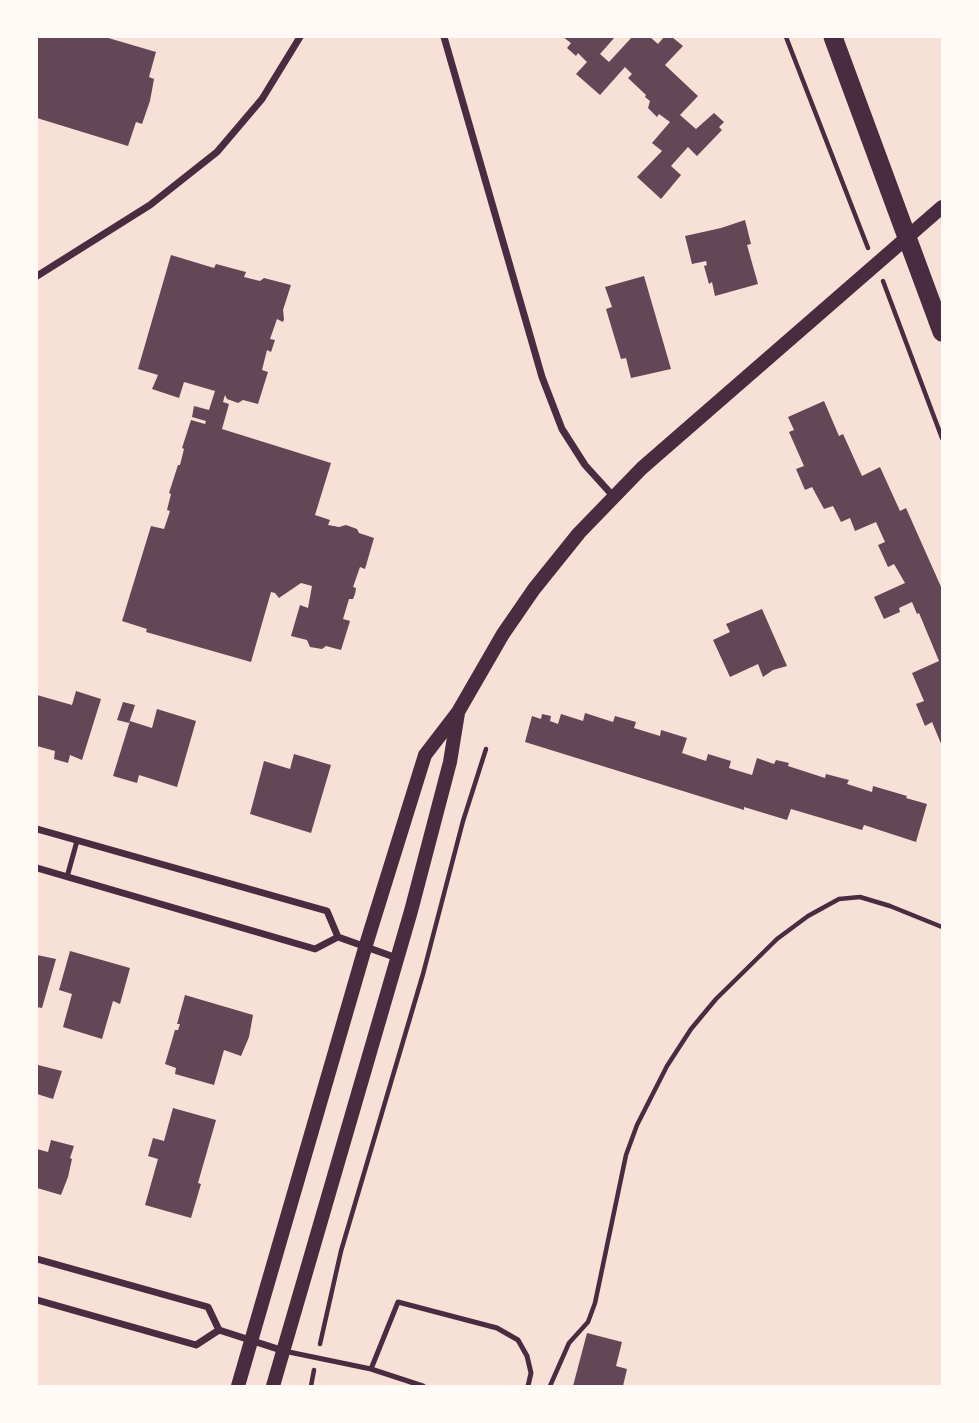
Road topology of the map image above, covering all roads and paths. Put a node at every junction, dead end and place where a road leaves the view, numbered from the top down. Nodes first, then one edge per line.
1 (300, 37) edge
2 (444, 37) edge
3 (786, 37) edge
4 (833, 37) edge
5 (942, 207) edge
6 (871, 255) dead end
7 (37, 276) edge
8 (880, 276) dead end
9 (942, 332) edge
10 (942, 438) edge
11 (614, 497) junction
12 (458, 712) junction
13 (486, 749) dead end
14 (37, 829) edge
15 (77, 841) junction
16 (37, 868) edge
17 (67, 877) junction
18 (942, 927) edge
19 (338, 937) junction
20 (365, 948) junction
21 (398, 959) junction
22 (37, 1259) edge
23 (37, 1300) edge
24 (219, 1330) junction
25 (251, 1340) junction
26 (284, 1351) junction
27 (317, 1358) junction
28 (371, 1370) junction
29 (238, 1386) edge
30 (273, 1386) edge
31 (311, 1386) edge
32 (423, 1386) edge
33 (528, 1386) edge
34 (550, 1386) edge

1 - 7 street
2 - 11 street
3 - 6 path
4 - 9 highway
5 - 11 main road
8 - 10 path
11 - 12 main road
12 - 20 main road
12 - 21 main road
13 - 27 path
14 - 15 street
15 - 17 lane
15 - 19 street
16 - 17 street
17 - 19 street
18 - 34 path
19 - 20 street
20 - 21 street
20 - 25 main road
21 - 26 main road
22 - 24 street
23 - 24 street
24 - 25 street
25 - 26 street
25 - 29 main road
26 - 27 lane
26 - 30 main road
27 - 28 lane
27 - 31 path
28 - 32 lane
28 - 33 lane

